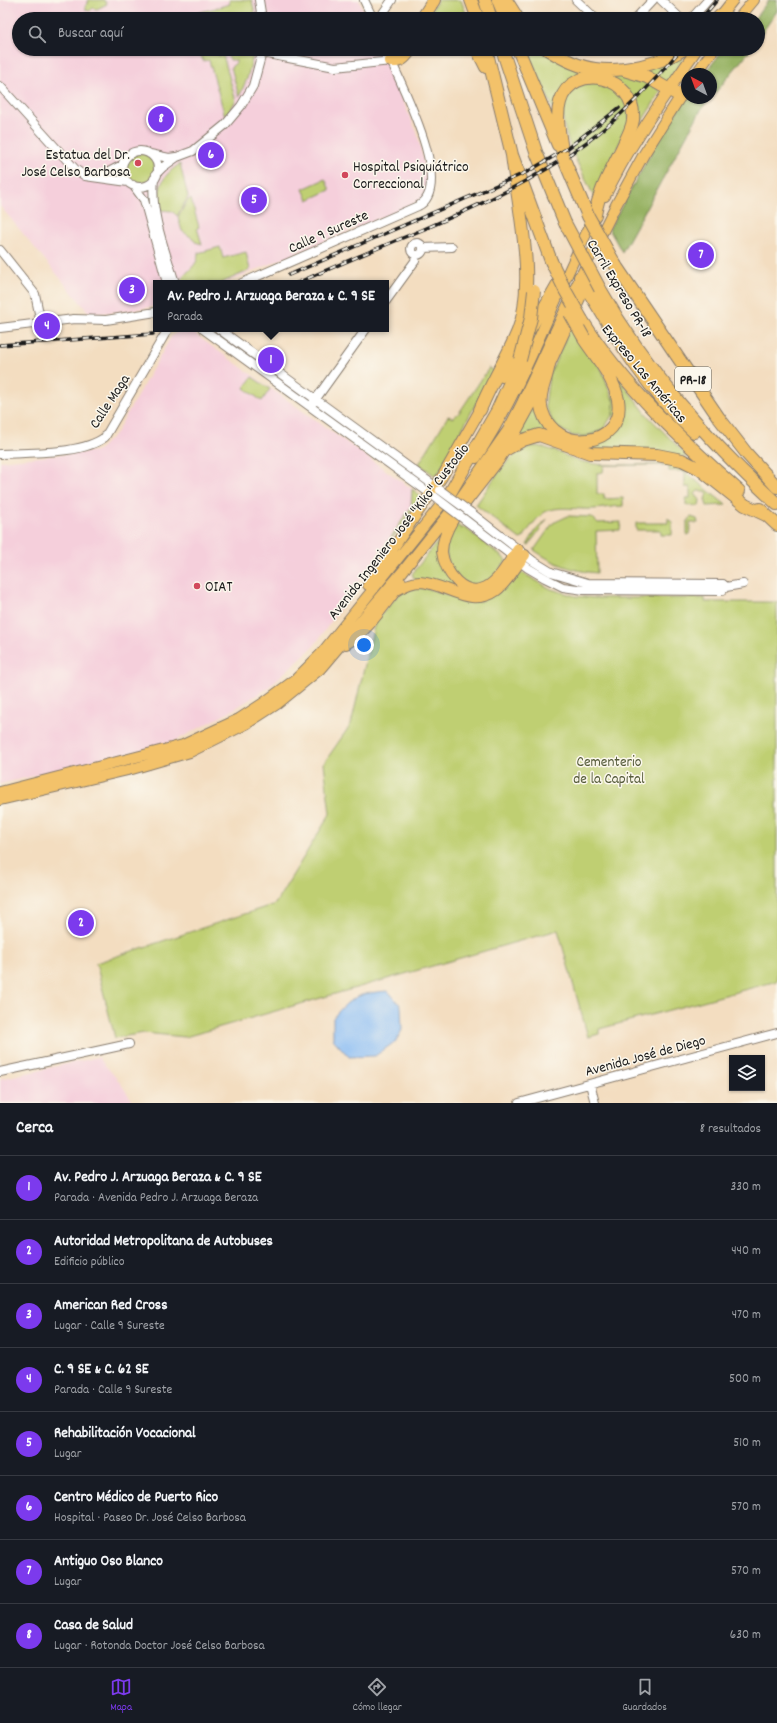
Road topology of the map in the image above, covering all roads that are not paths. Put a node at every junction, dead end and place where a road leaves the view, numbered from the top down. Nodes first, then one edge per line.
1 (259, 0) edge
2 (364, 0) edge
3 (392, 0) edge
4 (434, 0) edge
5 (470, 0) edge
6 (485, 0) edge
7 (498, 0) edge
8 (506, 0) edge
9 (576, 0) edge
10 (653, 0) edge
11 (661, 0) edge
12 (708, 0) edge
13 (733, 0) edge
14 (754, 0) edge
15 (261, 12) edge
16 (370, 12) edge
17 (384, 12) edge
18 (426, 12) edge
19 (475, 12) edge
20 (489, 12) edge
21 (503, 12) edge
22 (514, 12) edge
23 (589, 12) edge
24 (642, 12) edge
25 (674, 12) edge
26 (697, 12) edge
27 (724, 12) edge
28 (744, 12) edge
29 (261, 56) edge
30 (285, 56) edge
31 (388, 56) edge
32 (392, 56) edge
33 (406, 56) edge
34 (481, 56) edge
35 (488, 56) edge
36 (504, 56) edge
37 (521, 56) edge
38 (560, 56) edge
39 (668, 56) edge
40 (692, 56) edge
41 (709, 56) edge
42 (390, 61) junction
43 (700, 68) edge
44 (621, 69) junction
45 (495, 81) junction
46 (0, 86) edge
47 (668, 89) junction
48 (680, 96) joint
49 (150, 154) junction
50 (512, 155) junction
51 (177, 157) junction
52 (563, 157) junction
53 (122, 165) junction
54 (155, 176) junction
55 (99, 177) junction
56 (131, 184) junction
57 (516, 192) junction
58 (595, 216) junction
59 (452, 248) dead end
60 (0, 250) edge
61 (3, 259) edge
62 (573, 259) junction
63 (166, 280) edge
64 (174, 280) edge
65 (249, 280) edge
66 (583, 281) junction
67 (567, 294) junction
68 (389, 297) edge
69 (153, 312) edge
70 (41, 323) junction
71 (0, 328) edge
72 (166, 332) edge
73 (207, 332) edge
74 (223, 332) edge
75 (364, 332) edge
76 (549, 363) junction
77 (316, 399) junction
78 (310, 407) junction
79 (480, 410) junction
80 (505, 450) junction
81 (0, 454) edge
82 (735, 464) junction
83 (777, 487) edge
84 (437, 493) junction
85 (777, 504) edge
86 (766, 515) junction
87 (463, 516) junction
88 (777, 525) edge
89 (519, 555) junction
90 (743, 584) dead end
91 (395, 591) junction
92 (332, 639) junction
93 (336, 650) junction
94 (0, 792) edge
95 (0, 800) edge
96 (777, 1033) edge
97 (129, 1044) dead end
98 (0, 1072) edge
99 (590, 1084) junction
100 (520, 1103) edge
101 (595, 1103) edge

1 - 15 street
2 - 16 street
3 - 17 street
4 - 18 highway
5 - 19 highway
6 - 20 highway
7 - 21 highway
8 - 22 highway
9 - 23 street
10 - 24 street
11 - 25 street
12 - 26 street
13 - 27 main road
14 - 28 main road
29 - 51 street
30 - 42 street
31 - 42 street
32 - 42 highway
33 - 42 highway
34 - 45 highway
35 - 45 highway, Expreso Las Américas
36 - 82 highway, Carril Expreso PR-18, bridge
37 - 52 highway, Expreso Las Américas / PR-18
38 - 44 highway
39 - 44 highway
40 - 47 main road, Avenida Ingeniero José "Kiko" Custodio
41 - 43 main road
42 - 65 street, Calle 9 Sureste
44 - 47 highway
45 - 50 highway, Expreso Las Américas
46 - 55 street
47 - 48 highway
47 - 58 main road, Avenida Ingeniero José "Kiko" Custodio
48 - 66 main road, Avenida Ingeniero José "Kiko" Custodio
49 - 51 street
49 - 53 street
49 - 54 street
50 - 57 highway
50 - 67 highway, Expreso Las Américas, bridge
51 - 54 street
52 - 58 highway
52 - 83 highway, Expreso Las Américas / PR-18, bridge
53 - 55 street
53 - 56 street
54 - 56 street
54 - 64 street
55 - 56 street
56 - 63 street
57 - 79 highway
57 - 84 highway, bridge
58 - 62 main road, Avenida Ingeniero José "Kiko" Custodio
59 - 68 street
60 - 61 street
61 - 70 street
62 - 79 main road
62 - 84 main road, Avenida Ingeniero José "Kiko" Custodio
66 - 76 main road
66 - 82 highway
66 - 93 main road, Avenida Ingeniero José "Kiko" Custodio
67 - 76 highway, bridge
67 - 86 highway, Expreso Las Américas, bridge
69 - 70 street
70 - 71 street
72 - 81 street, Calle Maga
73 - 78 street
74 - 77 street
75 - 77 street
76 - 80 main road
77 - 78 street
77 - 84 street
78 - 84 street
79 - 84 main road
80 - 86 highway
80 - 87 main road
82 - 85 highway, Carril Expreso PR-18
84 - 87 street, bridge
84 - 92 main road, Avenida Ingeniero José "Kiko" Custodio
84 - 92 main road
86 - 88 highway, Expreso Las Américas
87 - 89 street
87 - 89 main road
87 - 91 main road
89 - 90 street
89 - 91 main road
91 - 93 main road
92 - 94 main road, Avenida Ingeniero José "Kiko" Custodio
93 - 95 main road, Avenida Ingeniero José "Kiko" Custodio
96 - 99 street, Avenida José de Diego
97 - 98 street
99 - 100 street, Avenida José de Diego
99 - 101 street

